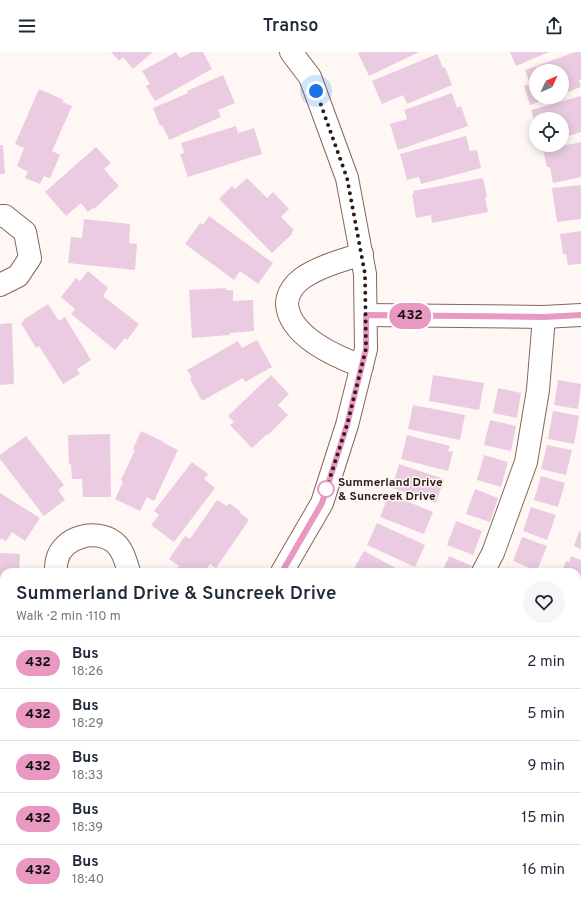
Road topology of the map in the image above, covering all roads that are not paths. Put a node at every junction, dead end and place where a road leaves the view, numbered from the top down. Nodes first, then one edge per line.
1 (292, 52) edge
2 (0, 216) edge
3 (362, 254) junction
4 (0, 285) edge
5 (366, 315) junction
6 (581, 316) edge
7 (544, 317) junction
8 (362, 366) junction
9 (55, 568) edge
10 (128, 568) edge
11 (284, 568) edge
12 (485, 568) edge

1 - 3 street
2 - 4 street
3 - 5 street
3 - 8 street
5 - 7 street
5 - 8 street
6 - 7 street
7 - 12 street
8 - 11 street
9 - 10 street

